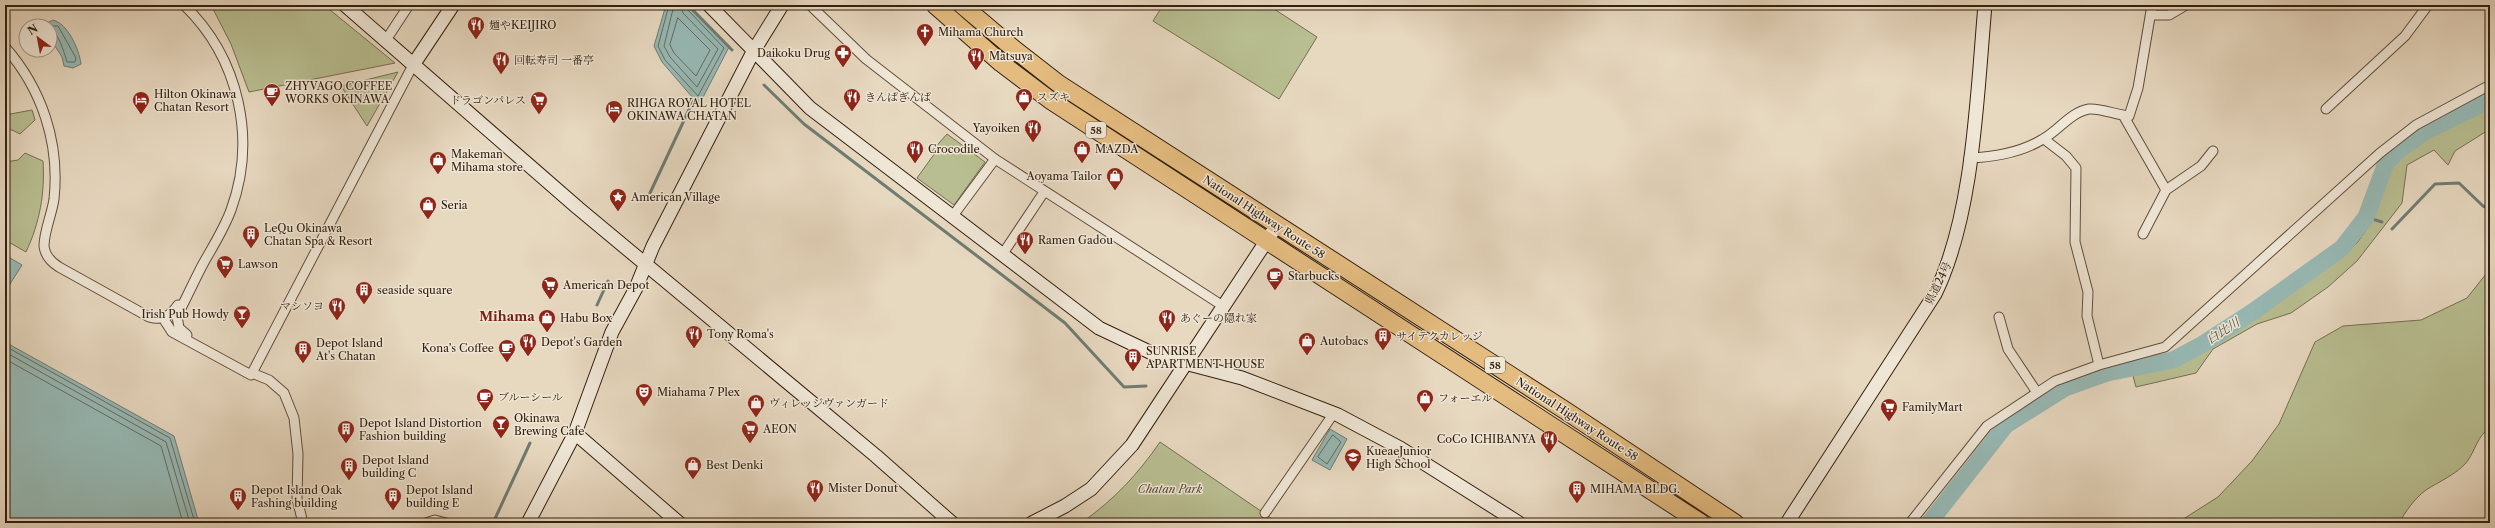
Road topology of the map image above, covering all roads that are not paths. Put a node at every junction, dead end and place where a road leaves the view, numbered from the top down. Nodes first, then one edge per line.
1 (184, 5) edge
2 (345, 5) edge
3 (409, 5) edge
4 (453, 5) edge
5 (709, 5) edge
6 (782, 5) edge
7 (810, 5) edge
8 (935, 5) edge
9 (962, 5) edge
10 (1985, 5) edge
11 (2152, 5) edge
12 (2186, 5) edge
13 (2428, 5) edge
14 (2151, 15) junction
15 (386, 40) junction
16 (5, 47) edge
17 (753, 52) junction
18 (413, 64) junction
19 (2490, 85) edge
20 (2326, 110) dead end
21 (2123, 115) junction
22 (2044, 139) junction
23 (2213, 151) dead end
24 (1969, 158) junction
25 (994, 159) junction
26 (2166, 190) junction
27 (1044, 192) junction
28 (952, 217) junction
29 (1277, 225) junction
30 (2143, 234) dead end
31 (1267, 242) junction
32 (1002, 255) junction
33 (644, 264) junction
34 (198, 274) junction
35 (1223, 306) junction
36 (1999, 317) dead end
37 (163, 318) junction
38 (1186, 364) junction
39 (2099, 365) junction
40 (252, 373) junction
41 (2036, 391) junction
42 (1334, 413) junction
43 (575, 433) junction
44 (1265, 513) dead end
45 (303, 523) edge
46 (426, 523) edge
47 (446, 523) edge
48 (528, 523) edge
49 (679, 523) edge
50 (952, 523) edge
51 (1032, 523) edge
52 (1519, 523) edge
53 (1701, 523) edge
54 (1735, 523) edge
55 (1787, 523) edge
56 (1910, 523) edge

1 - 34 street
2 - 15 street
3 - 15 street
4 - 18 street
5 - 17 street
6 - 17 street
7 - 25 street
8 - 31 highway, National Highway Route 58 / 58
9 - 29 highway, National Highway Route 58 / 58
10 - 24 street, 県道24号
11 - 14 street
12 - 14 street
13 - 20 street
14 - 21 street
15 - 18 street
16 - 37 street
17 - 28 street
17 - 33 street
18 - 33 street
18 - 40 street
19 - 39 street
21 - 22 street
21 - 26 street
22 - 24 street
22 - 39 street
23 - 26 street
24 - 55 street, 県道24号
25 - 27 street
25 - 28 street
26 - 30 street
27 - 32 street
27 - 35 street
28 - 32 street
29 - 31 street
29 - 54 highway, National Highway Route 58 / 58
31 - 35 street
31 - 53 highway, National Highway Route 58 / 58
32 - 38 street
33 - 43 street
33 - 50 street
34 - 37 street
34 - 40 street
35 - 38 street
36 - 41 street
37 - 40 street
38 - 42 street
38 - 51 street
39 - 41 street
40 - 45 street
41 - 56 street
42 - 44 street
42 - 52 street
43 - 48 street
43 - 49 street
46 - 47 street

